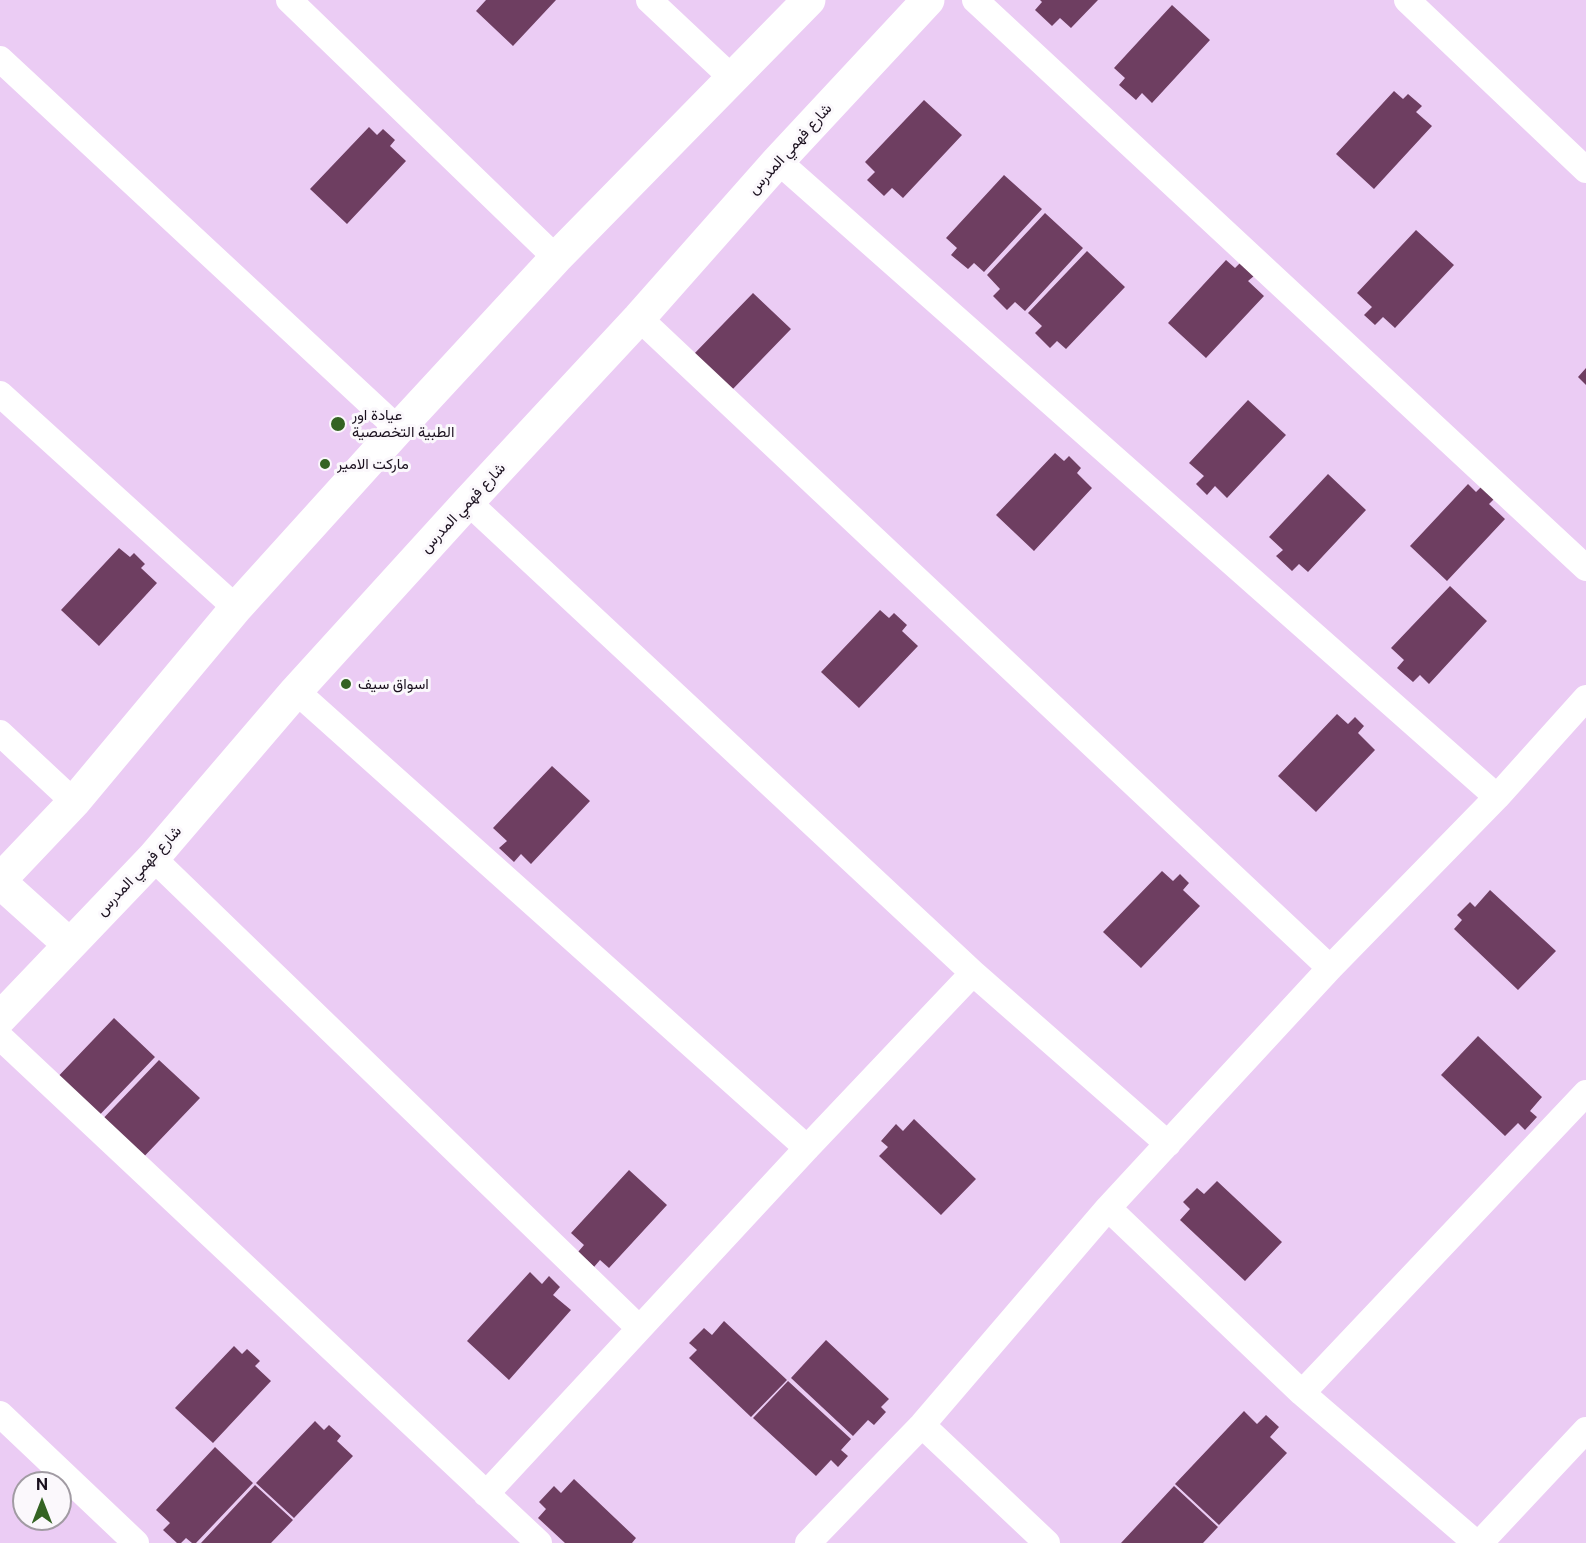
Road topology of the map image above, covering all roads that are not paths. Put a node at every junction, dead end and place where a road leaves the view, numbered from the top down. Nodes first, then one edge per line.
1 (289, 0) edge
2 (649, 0) edge
3 (808, 0) edge
4 (928, 0) edge
5 (975, 0) edge
6 (1407, 0) edge
7 (0, 59) edge
8 (732, 78) junction
9 (778, 161) junction
10 (1586, 170) edge
11 (556, 258) junction
12 (639, 318) junction
13 (0, 394) edge
14 (398, 429) junction
15 (468, 502) junction
16 (1586, 568) edge
17 (236, 608) junction
18 (296, 691) junction
19 (1586, 698) edge
20 (0, 733) edge
21 (1497, 797) junction
22 (74, 802) junction
23 (153, 858) junction
24 (0, 881) edge
25 (70, 945) junction
26 (1330, 968) junction
27 (973, 973) junction
28 (0, 1018) edge
29 (0, 1037) edge
30 (1586, 1093) edge
31 (1168, 1144) junction
32 (807, 1148) junction
33 (1108, 1208) junction
34 (639, 1328) junction
35 (1302, 1393) junction
36 (0, 1414) edge
37 (922, 1425) junction
38 (1586, 1430) edge
39 (486, 1494) junction
40 (136, 1543) edge
41 (539, 1543) edge
42 (808, 1543) edge
43 (1047, 1543) edge
44 (1478, 1543) edge

1 - 11 street
2 - 8 street
3 - 8 street
4 - 9 street, شارع فهمي المدرس
5 - 16 street
6 - 10 street
7 - 14 street
8 - 11 street
9 - 12 street, شارع فهمي المدرس
9 - 21 street
11 - 14 street
12 - 15 street, شارع فهمي المدرس
12 - 26 street
13 - 17 street
14 - 17 street
15 - 18 street, شارع فهمي المدرس
15 - 27 street
17 - 22 street
18 - 23 street, شارع فهمي المدرس
18 - 32 street
19 - 21 street
20 - 22 street
21 - 26 street
22 - 24 street
23 - 25 street, شارع فهمي المدرس
23 - 34 street
24 - 25 street
25 - 28 street, شارع فهمي المدرس
26 - 31 street
27 - 31 street
27 - 32 street
29 - 39 street
30 - 35 street
31 - 33 street
32 - 34 street
33 - 35 street
33 - 37 street
34 - 39 street
35 - 44 street
36 - 40 street
37 - 42 street
37 - 43 street
38 - 44 street
39 - 41 street

